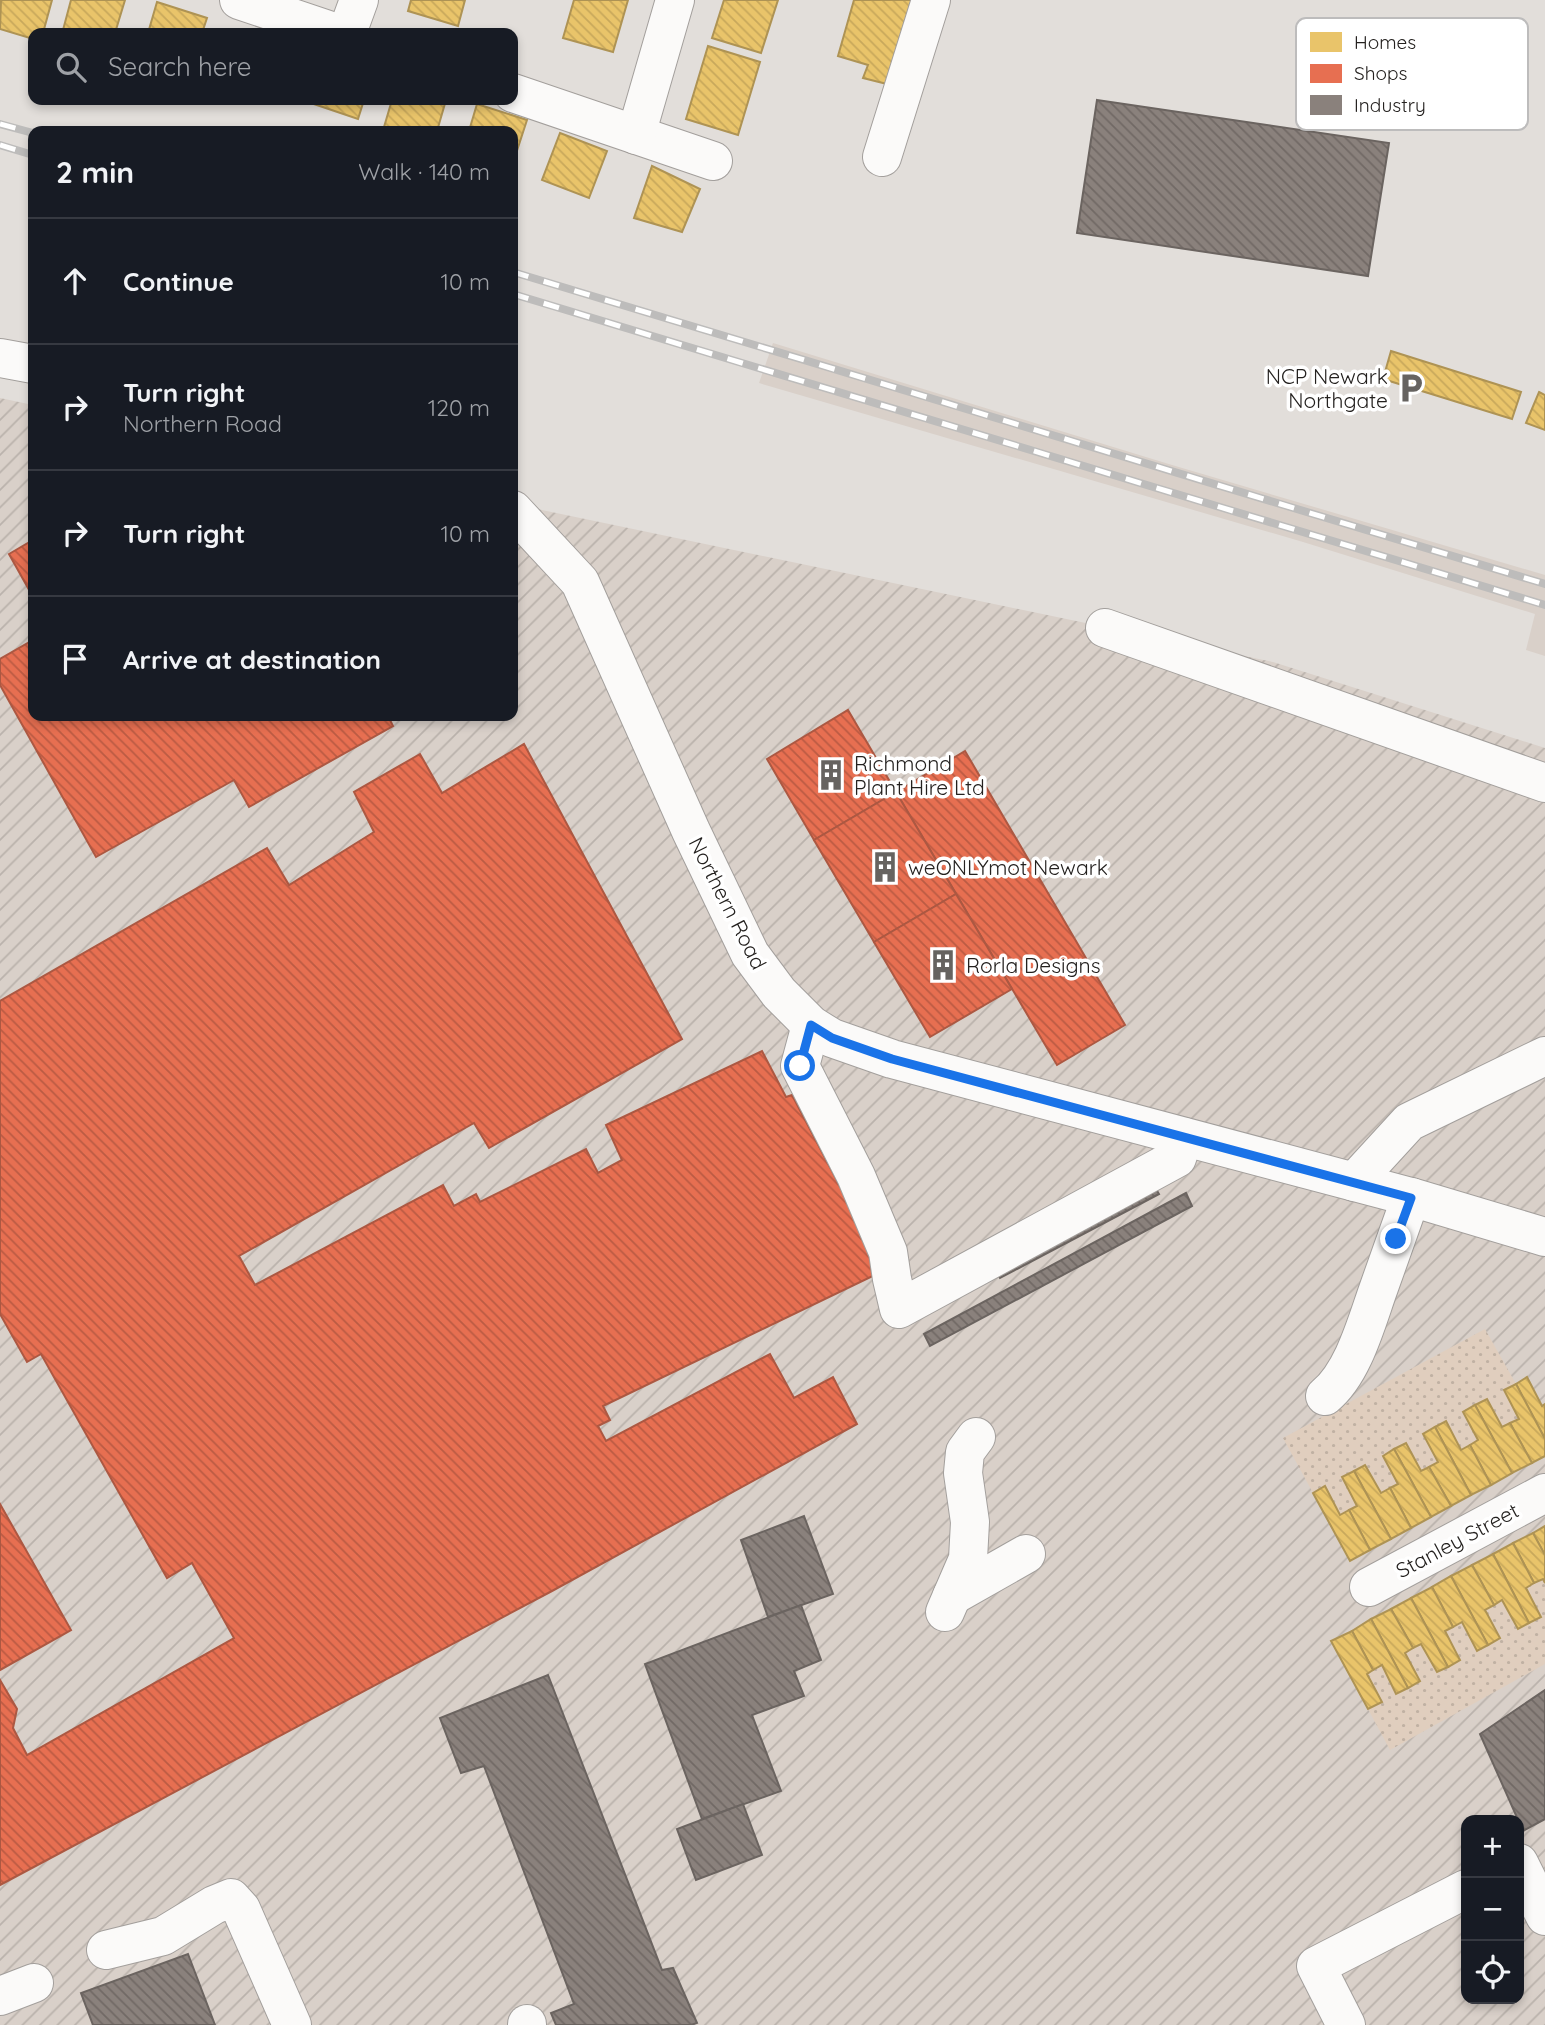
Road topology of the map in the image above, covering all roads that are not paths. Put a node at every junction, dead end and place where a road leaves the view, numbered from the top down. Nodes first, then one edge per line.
1 (239, 0) edge
2 (359, 0) edge
3 (675, 0) edge
4 (931, 0) edge
5 (322, 28) edge
6 (349, 28) edge
7 (518, 95) edge
8 (636, 135) junction
9 (882, 157) dead end
10 (713, 161) dead end
11 (0, 358) edge
12 (28, 363) edge
13 (518, 515) edge
14 (1105, 628) dead end
15 (1545, 783) edge
16 (811, 1025) junction
17 (1545, 1056) edge
18 (1184, 1137) junction
19 (1354, 1182) junction
20 (1411, 1198) junction
21 (1545, 1237) edge
22 (1325, 1396) dead end
23 (976, 1437) dead end
24 (1545, 1493) edge
25 (1026, 1554) dead end
26 (1369, 1587) dead end
27 (1524, 1873) edge
28 (1461, 1892) edge
29 (1545, 1916) edge
30 (106, 1950) dead end
31 (292, 2025) edge
32 (1346, 2025) edge

1 - 5 street
2 - 6 street
3 - 8 street
4 - 9 street
7 - 8 street
8 - 10 street
11 - 12 street
13 - 16 street, Northern Road
14 - 15 street
16 - 18 street, Northern Road
16 - 18 street
17 - 19 street
18 - 19 street, Northern Road
19 - 20 street, Northern Road
20 - 21 street, Northern Road
20 - 22 street
23 - 25 street
24 - 26 street, Stanley Street
27 - 29 street
28 - 32 street
30 - 31 street

